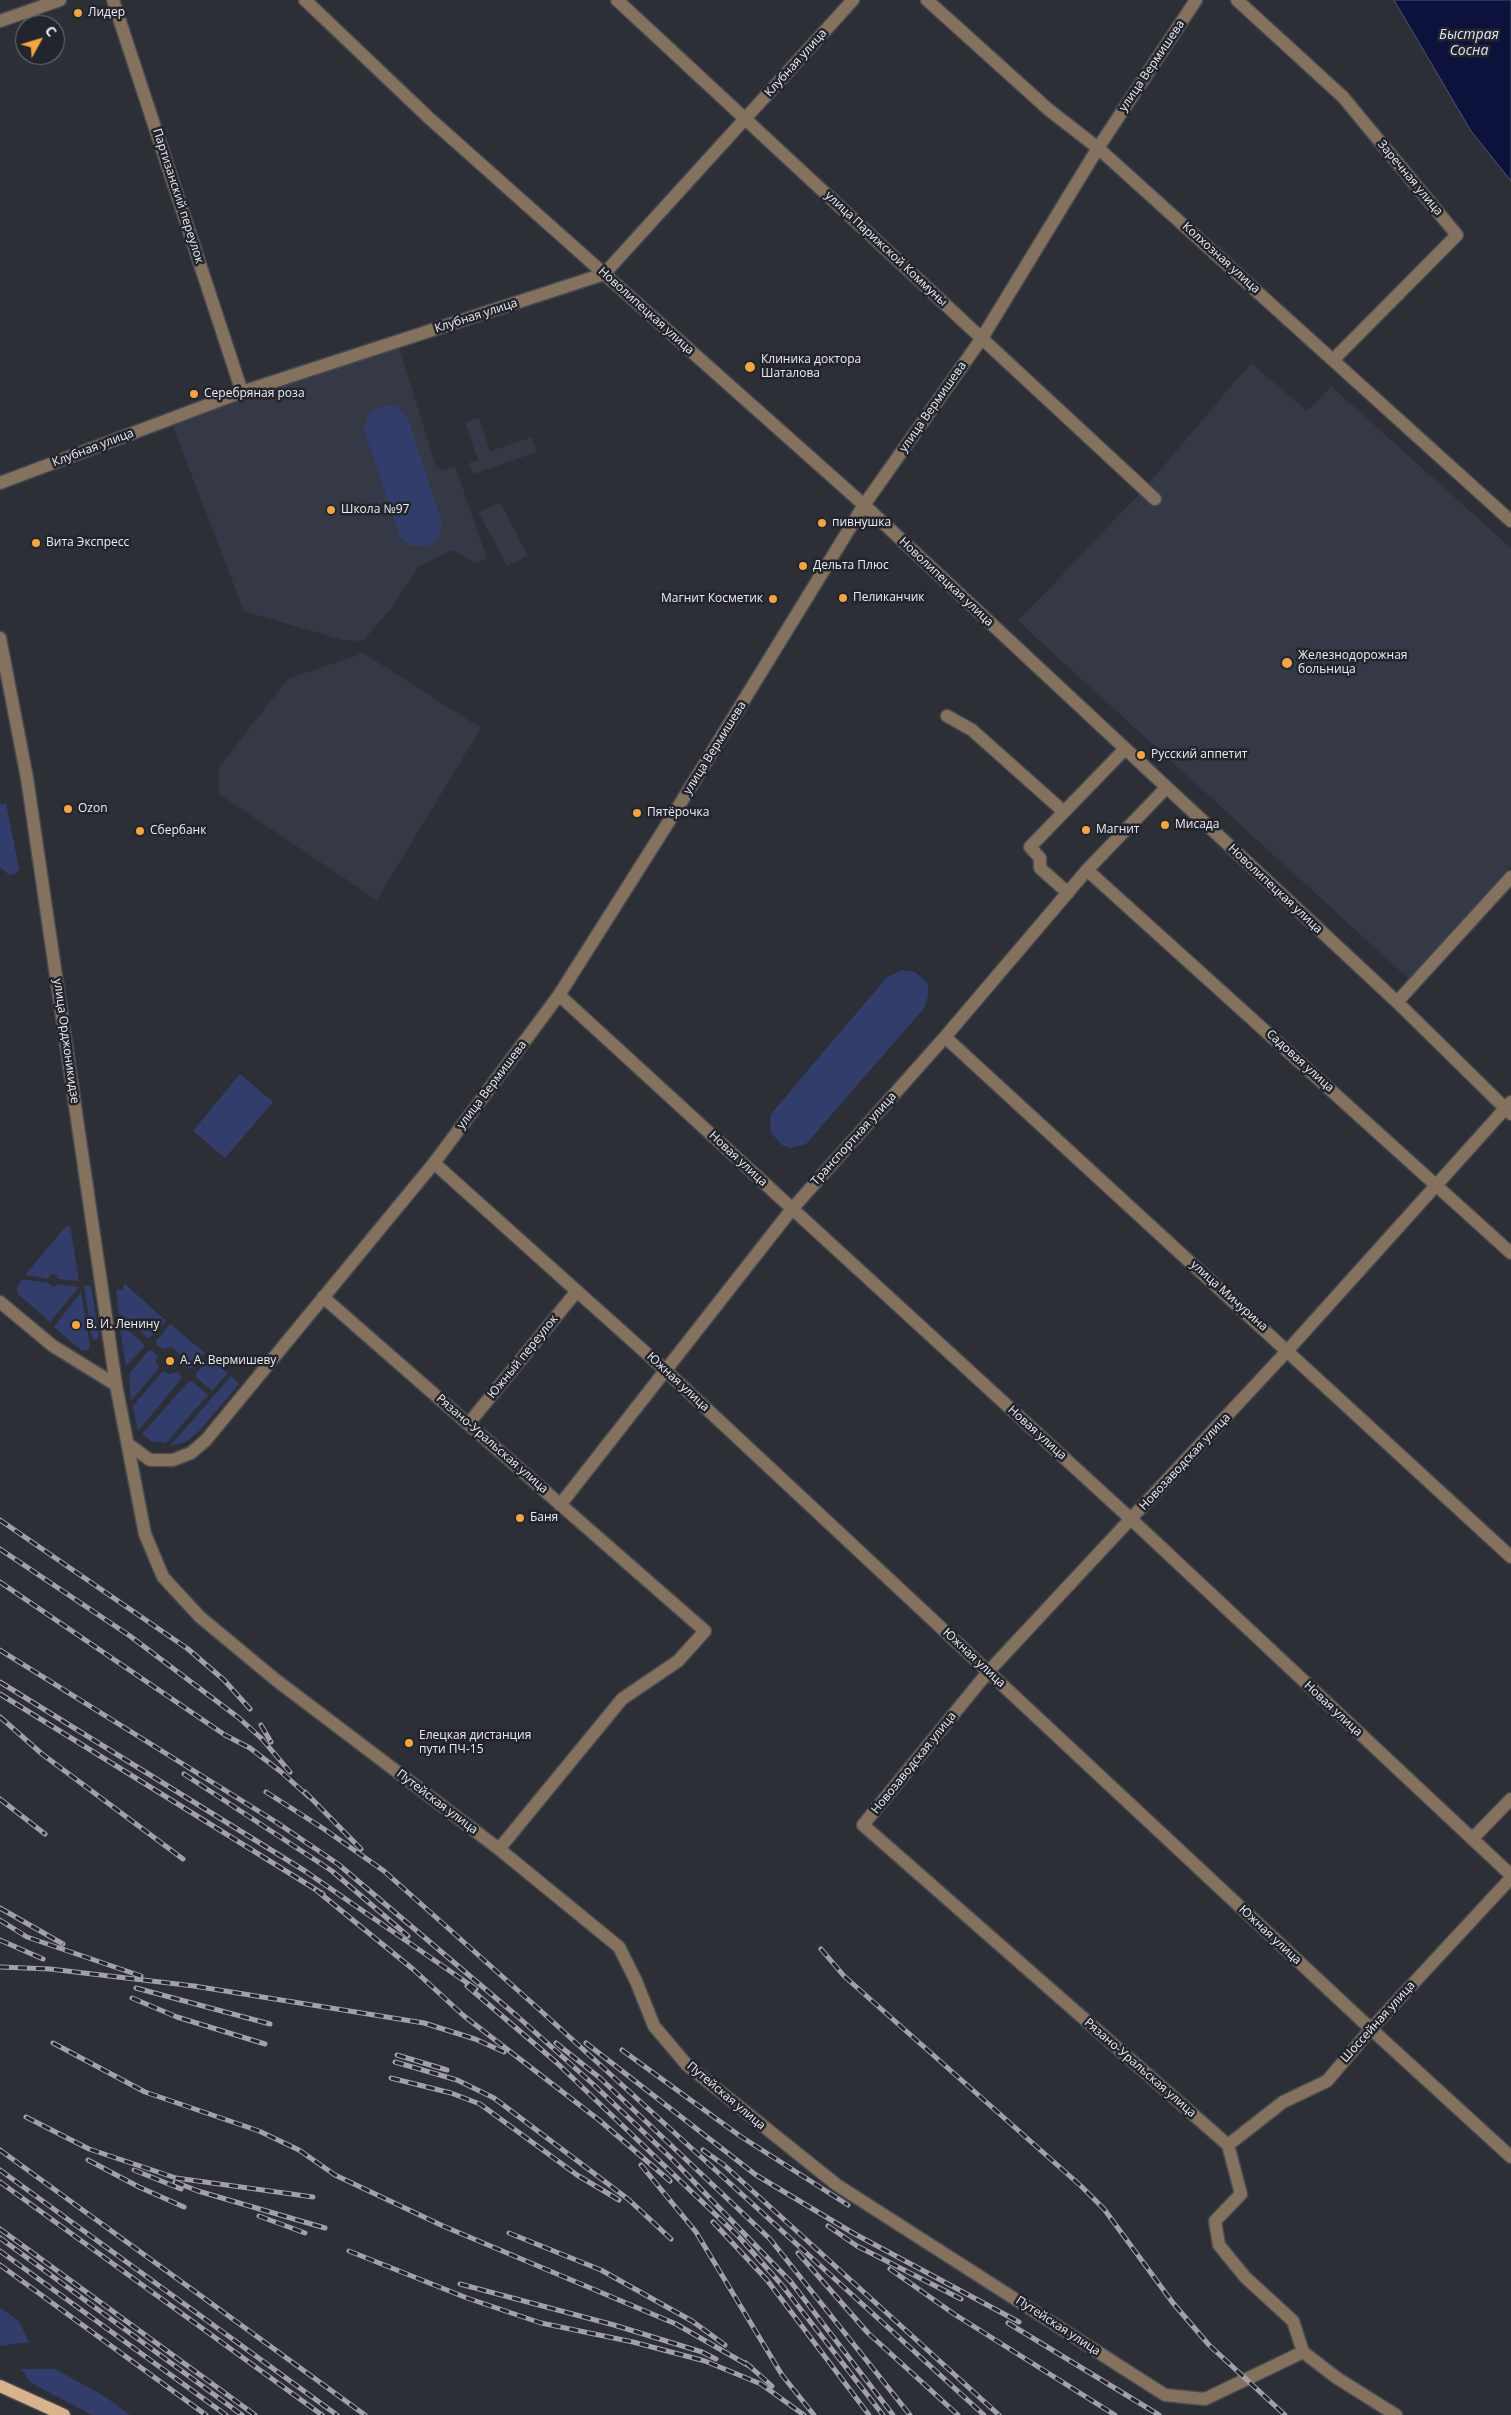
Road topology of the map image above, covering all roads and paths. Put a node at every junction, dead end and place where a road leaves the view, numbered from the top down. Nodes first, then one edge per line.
1 (60, 0) edge
2 (113, 0) edge
3 (305, 0) edge
4 (617, 0) edge
5 (853, 0) edge
6 (927, 0) edge
7 (1196, 0) edge
8 (1237, 0) edge
9 (0, 21) edge
10 (746, 119) junction
11 (1098, 148) junction
12 (604, 274) junction
13 (982, 338) junction
14 (1334, 359) junction
15 (242, 392) junction
16 (0, 483) edge
17 (1155, 498) dead end
18 (864, 505) junction
19 (1511, 521) edge
20 (0, 638) edge
21 (947, 716) dead end
22 (1125, 749) junction
23 (1166, 788) junction
24 (1064, 812) junction
25 (1087, 870) junction
26 (1511, 877) edge
27 (1068, 892) junction
28 (559, 995) junction
29 (1397, 1002) junction
30 (945, 1037) junction
31 (1509, 1108) edge
32 (434, 1164) junction
33 (1437, 1184) junction
34 (792, 1209) junction
35 (1511, 1253) edge
36 (577, 1291) junction
37 (323, 1298) junction
38 (0, 1302) edge
39 (1288, 1350) junction
40 (665, 1370) junction
41 (116, 1385) junction
42 (469, 1423) junction
43 (128, 1444) junction
44 (560, 1505) junction
45 (1132, 1520) junction
46 (1511, 1557) edge
47 (988, 1672) junction
48 (1511, 1800) edge
49 (863, 1825) joint
50 (1472, 1839) junction
51 (499, 1849) junction
52 (1511, 1877) edge
53 (1371, 2029) junction
54 (1228, 2145) junction
55 (1511, 2157) edge
56 (1303, 2352) junction
57 (0, 2386) edge
58 (64, 2415) edge
59 (1396, 2415) edge

1 - 9 street
2 - 15 street, Партизанский переулок
3 - 12 street, Новолипецкая улица
4 - 10 street, улица Парижской Коммуны
5 - 10 street, Клубная улица
6 - 11 street, Колхозная улица
7 - 11 street, улица Вермишева
8 - 14 street, Заречная улица
10 - 12 street, Клубная улица
10 - 13 street, улица Парижской Коммуны
11 - 13 street, улица Вермишева
11 - 14 street, Колхозная улица
12 - 15 street, Клубная улица
12 - 18 street, Новолипецкая улица
13 - 17 street, улица Парижской Коммуны
13 - 18 street, улица Вермишева
14 - 19 street, Колхозная улица
15 - 16 street, Клубная улица
18 - 22 street, Новолипецкая улица
18 - 28 street, улица Вермишева
20 - 41 street, улица Орджоникидзе
21 - 24 street
22 - 23 street, Новолипецкая улица
22 - 24 street
23 - 25 street, Транспортная улица
23 - 29 street, Новолипецкая улица
24 - 27 street
25 - 27 street, Транспортная улица
25 - 33 street, Садовая улица
26 - 29 street
27 - 30 street, Транспортная улица
28 - 32 street, улица Вермишева
28 - 34 street, Новая улица
29 - 31 street, Новолипецкая улица
30 - 34 street, Транспортная улица
30 - 39 street, улица Мичурина
31 - 33 street, Новозаводская улица
32 - 36 street, Южная улица
32 - 37 street, улица Вермишева
33 - 35 street, Садовая улица
33 - 39 street, Новозаводская улица
34 - 40 street, Транспортная улица
34 - 45 street, Новая улица
36 - 40 street, Южная улица
36 - 42 street, Южный переулок
37 - 42 street, Рязано-Уральская улица
37 - 43 street, улица Вермишева
38 - 41 street
39 - 45 street, Новозаводская улица
39 - 46 street, улица Мичурина
40 - 44 street, Транспортная улица
40 - 47 street, Южная улица
41 - 43 street, улица Орджоникидзе
42 - 44 street, Рязано-Уральская улица
43 - 51 street, Путейская улица
44 - 51 street, Рязано-Уральская улица
45 - 47 street, Новозаводская улица
45 - 50 street, Новая улица
47 - 49 street, Новозаводская улица
47 - 53 street, Южная улица
48 - 50 street
49 - 54 street, Рязано-Уральская улица
50 - 52 street, Новая улица
51 - 56 street, Путейская улица
52 - 53 street, Шоссейная улица
53 - 54 street, Шоссейная улица
53 - 55 street, Южная улица
54 - 56 street
56 - 59 street
57 - 58 main road

